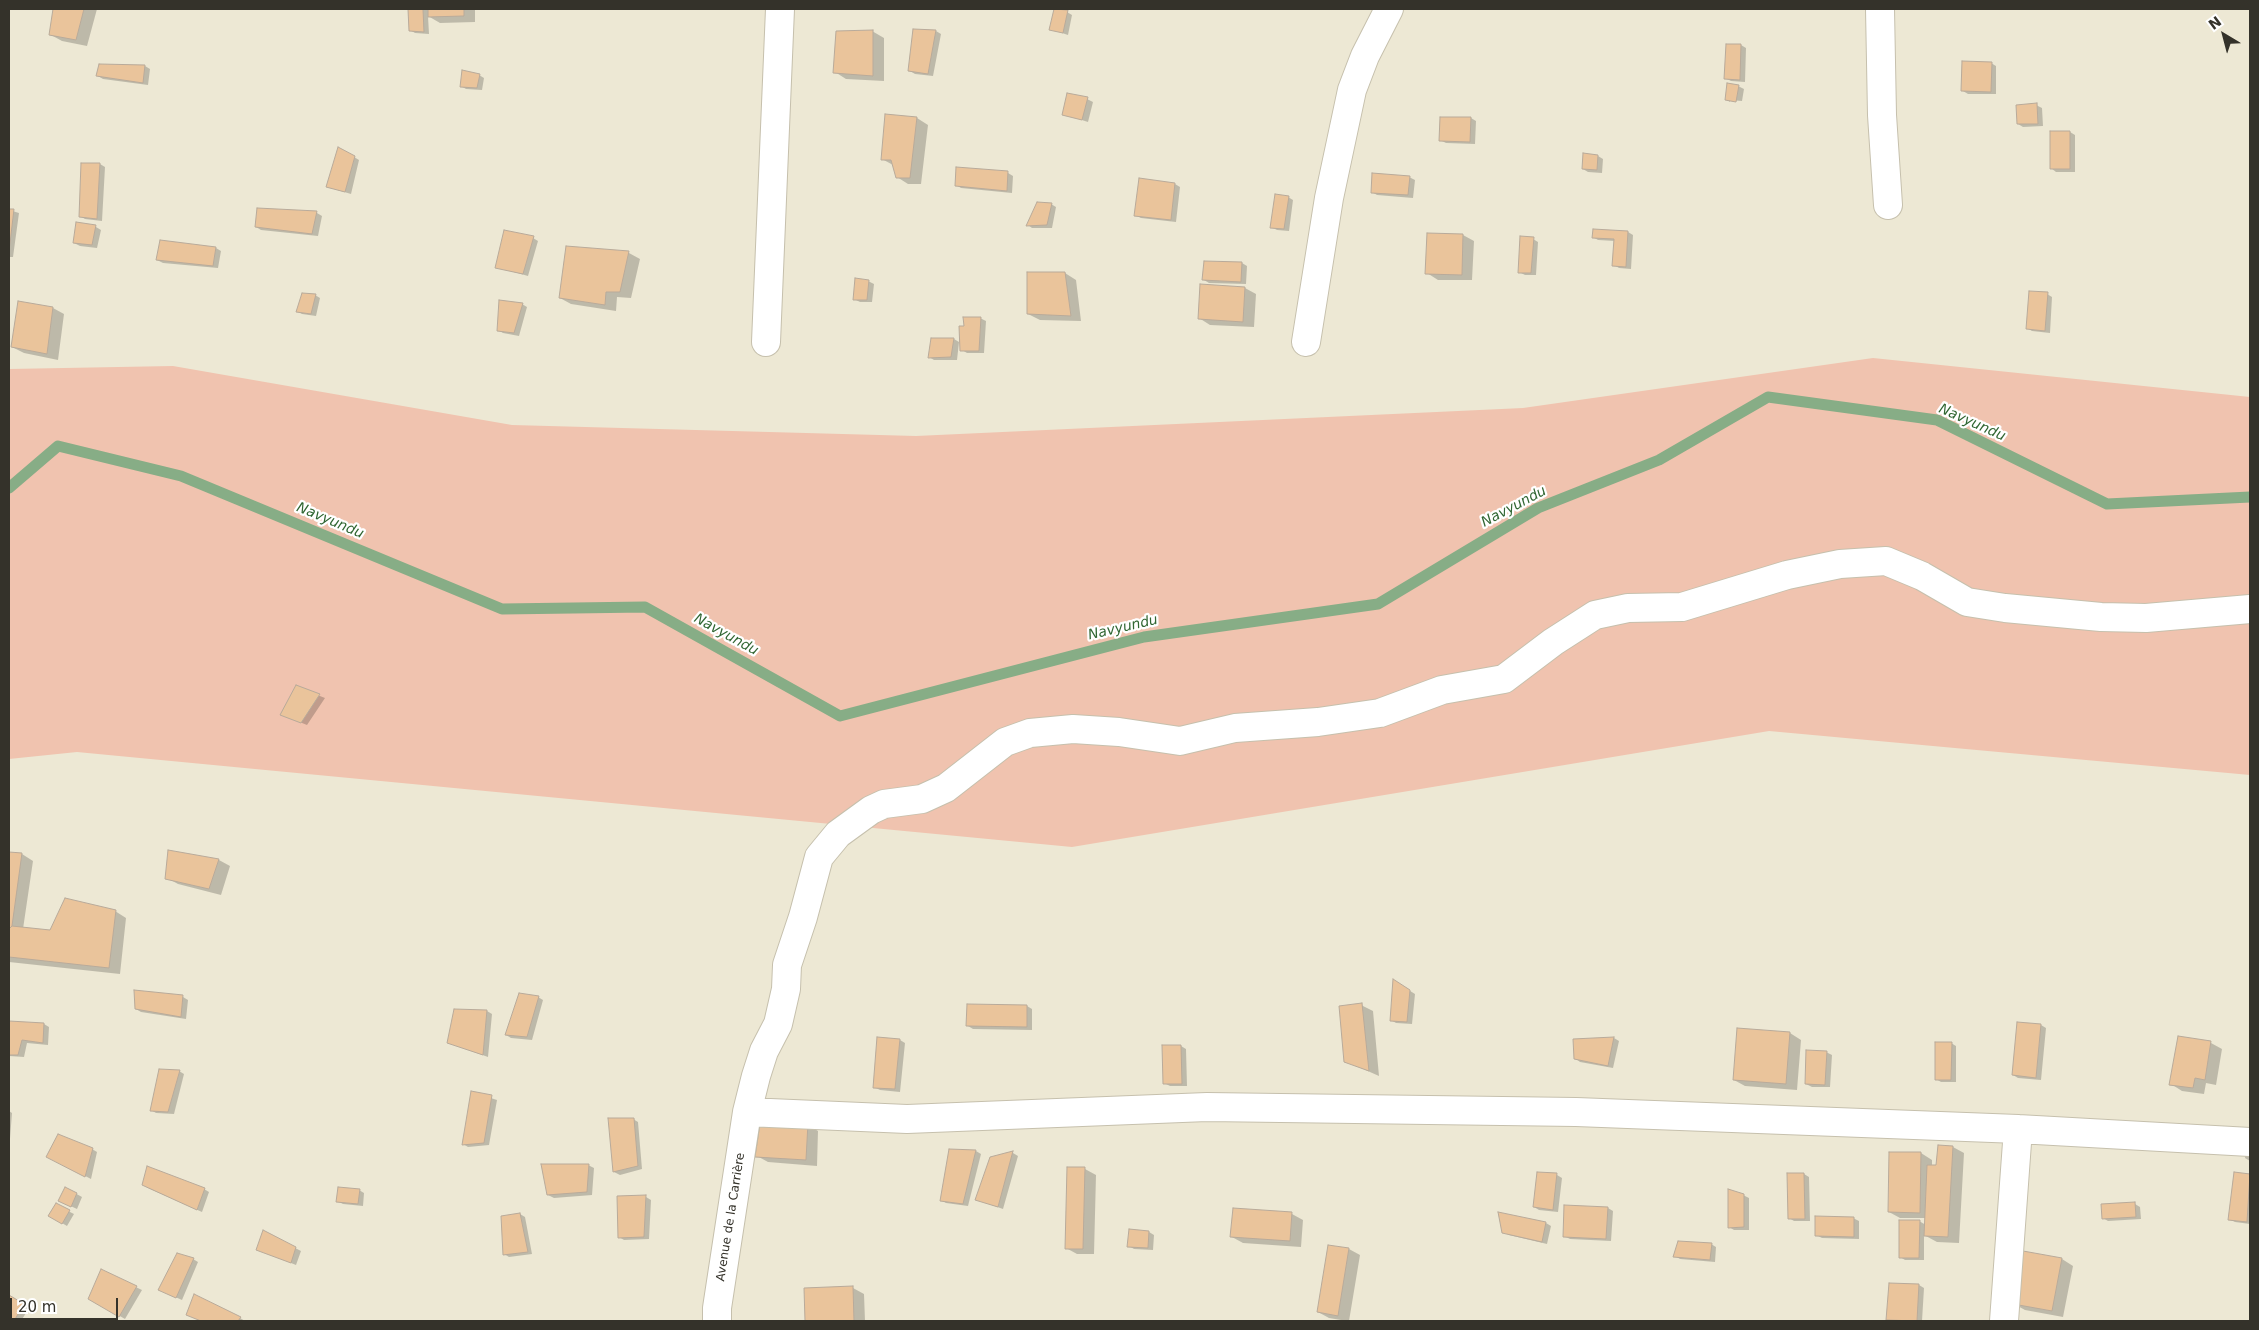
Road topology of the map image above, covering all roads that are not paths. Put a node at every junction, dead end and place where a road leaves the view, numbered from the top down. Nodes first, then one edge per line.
1 (780, 9) edge
2 (1389, 9) edge
3 (1880, 9) edge
4 (1888, 205) dead end
5 (766, 342) dead end
6 (1306, 342) dead end
7 (2250, 609) edge
8 (748, 1112) junction
9 (2018, 1129) junction
10 (2250, 1142) edge
11 (717, 1321) edge
12 (2004, 1321) edge

1 - 5 street
2 - 6 street
3 - 4 street
7 - 8 street, Avenue de la Carrière
8 - 9 street
8 - 11 street, Avenue de la Carrière
9 - 10 street
9 - 12 street

